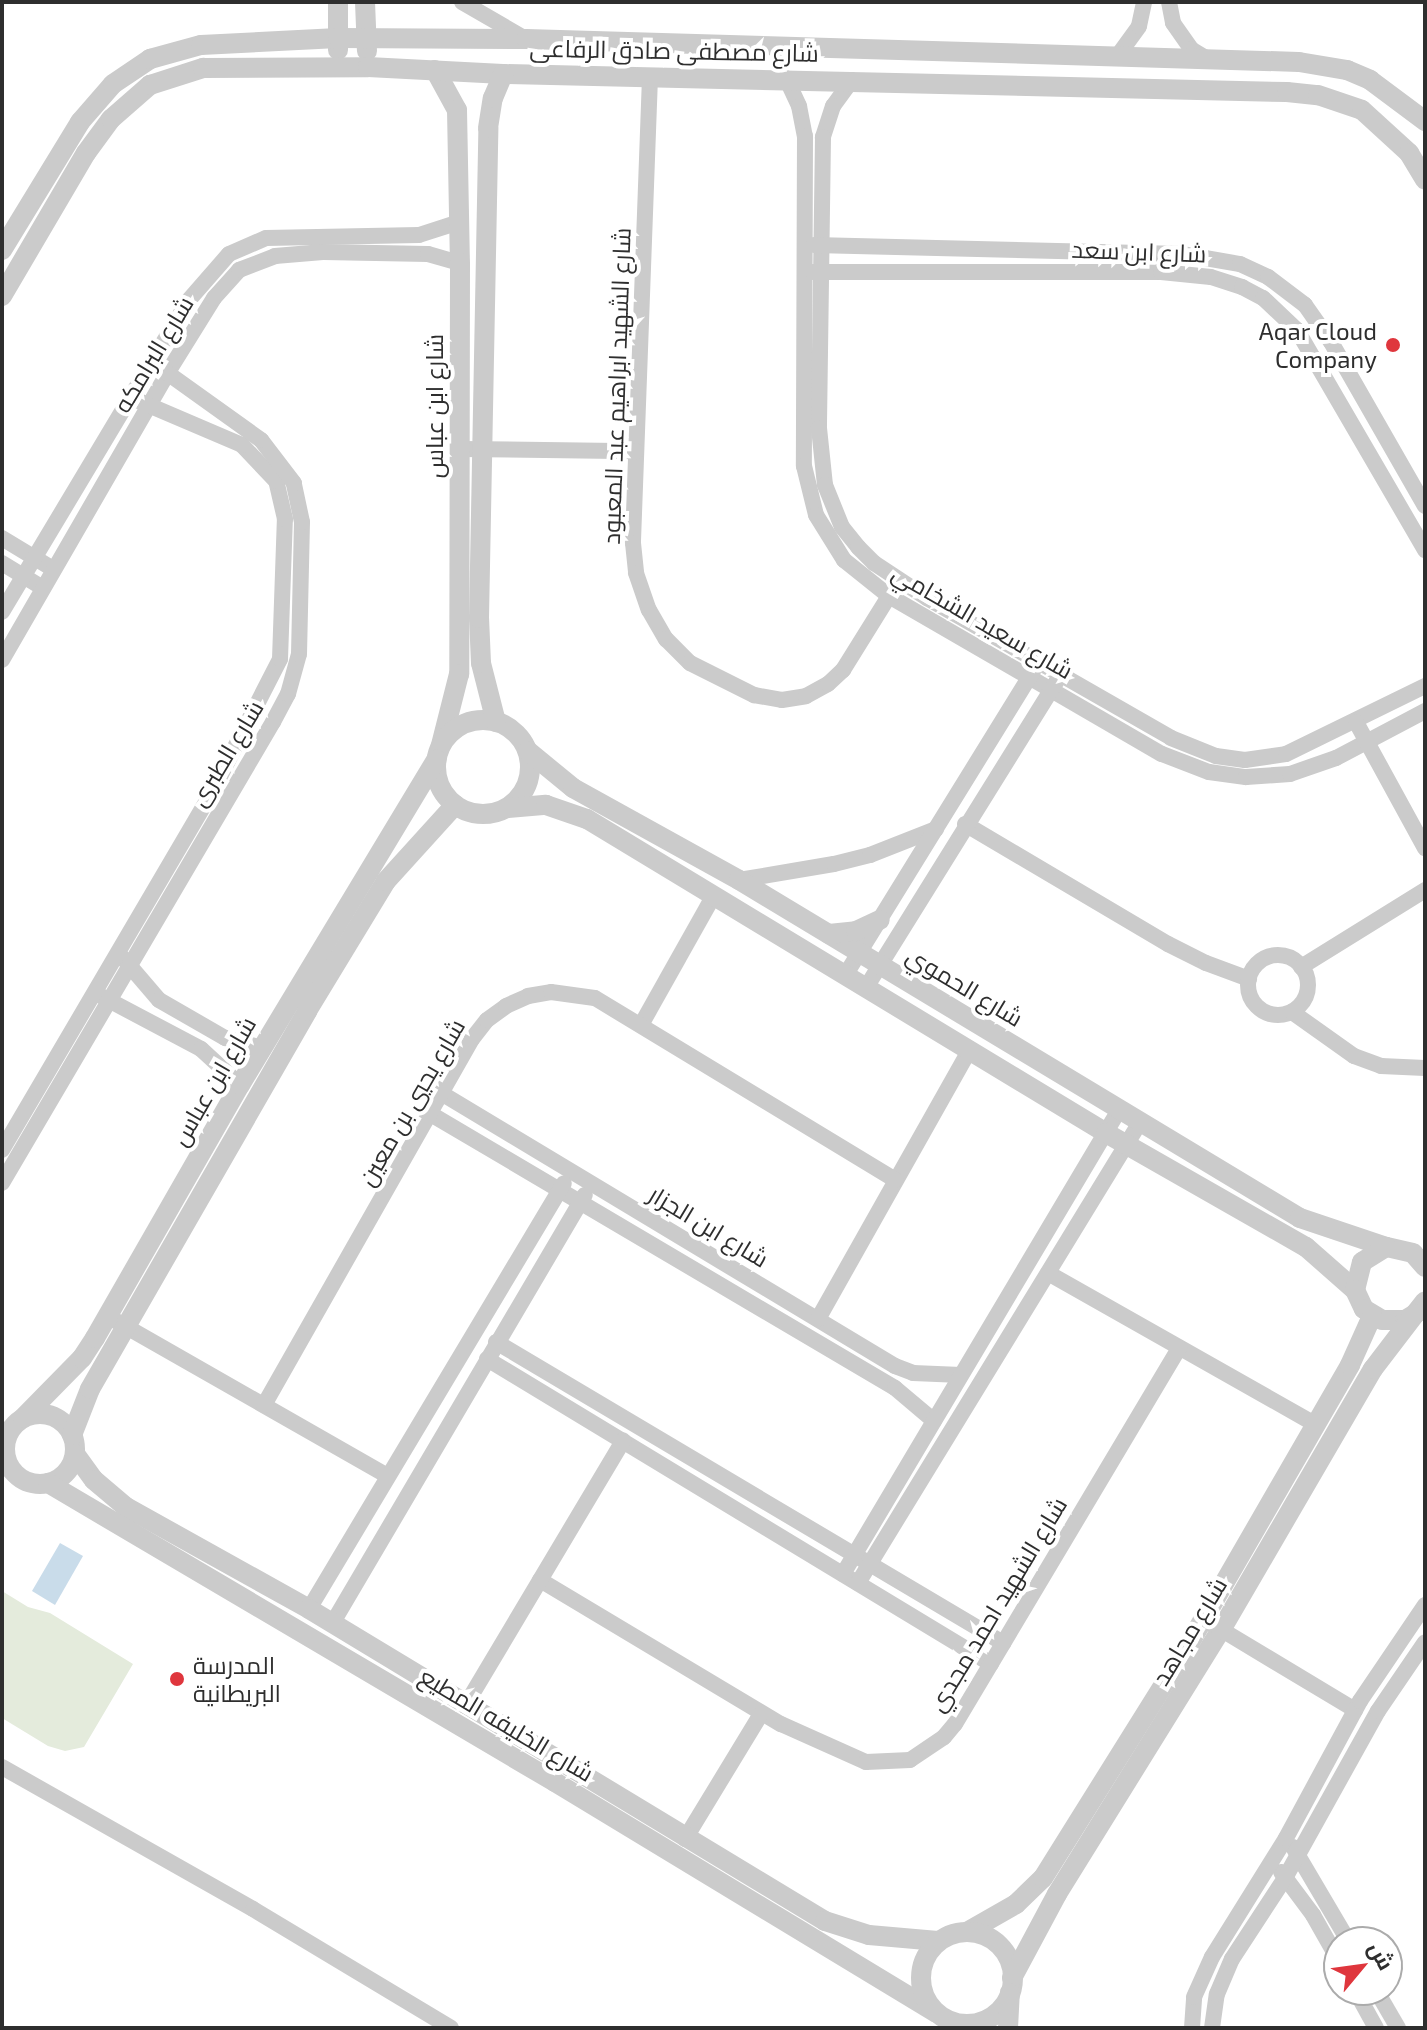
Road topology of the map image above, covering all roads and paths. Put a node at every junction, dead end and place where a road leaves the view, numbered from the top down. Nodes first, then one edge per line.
1 (338, 2) edge
2 (365, 2) edge
3 (462, 2) edge
4 (1144, 2) edge
5 (1169, 2) edge
6 (338, 38) junction
7 (366, 39) junction
8 (526, 39) junction
9 (1119, 54) junction
10 (1206, 58) junction
11 (338, 67) junction
12 (368, 67) junction
13 (435, 70) junction
14 (503, 74) junction
15 (650, 77) junction
16 (786, 78) junction
17 (852, 80) junction
18 (1425, 121) edge
19 (1425, 180) edge
20 (459, 222) junction
21 (804, 245) junction
22 (823, 245) junction
23 (2, 250) edge
24 (460, 263) junction
25 (804, 272) junction
26 (824, 272) junction
27 (2, 296) edge
28 (152, 362) junction
29 (168, 372) junction
30 (132, 398) junction
31 (150, 406) junction
32 (1371, 412) junction
33 (1353, 421) junction
34 (460, 449) junction
35 (482, 449) junction
36 (636, 451) junction
37 (1425, 506) edge
38 (2, 538) edge
39 (1425, 550) edge
40 (33, 557) junction
41 (2, 563) edge
42 (53, 569) junction
43 (22, 576) junction
44 (43, 588) junction
45 (889, 596) junction
46 (2, 612) edge
47 (2, 660) edge
48 (1038, 662) junction
49 (1061, 674) junction
50 (1029, 677) junction
51 (1425, 686) edge
52 (1050, 690) junction
53 (1425, 711) edge
54 (250, 722) junction
55 (496, 722) junction
56 (1356, 722) junction
57 (265, 734) junction
58 (1367, 744) junction
59 (528, 751) junction
60 (438, 752) junction
61 (455, 805) junction
62 (508, 808) junction
63 (965, 824) junction
64 (936, 829) junction
65 (1425, 848) edge
66 (739, 880) junction
67 (1425, 890) edge
68 (714, 895) junction
69 (880, 920) junction
70 (829, 934) junction
71 (860, 952) junction
72 (124, 959) junction
73 (880, 964) junction
74 (1301, 967) junction
75 (846, 974) junction
76 (1249, 979) junction
77 (867, 986) junction
78 (103, 997) junction
79 (1292, 1012) junction
80 (641, 1025) junction
81 (262, 1048) junction
82 (970, 1049) junction
83 (1425, 1068) edge
84 (240, 1085) junction
85 (441, 1093) junction
86 (1119, 1110) junction
87 (429, 1113) junction
88 (1139, 1124) junction
89 (1106, 1133) junction
90 (1127, 1144) junction
91 (2, 1150) edge
92 (571, 1171) junction
93 (895, 1180) junction
94 (2, 1183) edge
95 (592, 1184) junction
96 (560, 1190) junction
97 (580, 1202) junction
98 (1386, 1247) junction
99 (1421, 1257) edge
100 (1048, 1273) junction
101 (1355, 1290) junction
102 (1422, 1306) edge
103 (107, 1316) junction
104 (1372, 1316) junction
105 (818, 1319) junction
106 (127, 1327) junction
107 (496, 1342) junction
108 (1179, 1348) junction
109 (487, 1359) junction
110 (961, 1375) junction
111 (264, 1405) junction
112 (934, 1421) junction
113 (1315, 1424) junction
114 (11, 1428) edge
115 (623, 1441) junction
116 (74, 1444) junction
117 (7, 1470) edge
118 (388, 1476) junction
119 (48, 1483) junction
120 (855, 1553) junction
121 (871, 1562) junction
122 (843, 1574) junction
123 (540, 1580) junction
124 (858, 1583) junction
125 (1425, 1606) edge
126 (309, 1609) junction
127 (332, 1624) junction
128 (1212, 1624) junction
129 (1425, 1642) edge
130 (1003, 1643) junction
131 (991, 1664) junction
132 (465, 1706) junction
133 (1355, 1710) junction
134 (1378, 1711) junction
135 (761, 1714) junction
136 (1367, 1730) junction
137 (2, 1767) edge
138 (1286, 1838) junction
139 (685, 1839) junction
140 (1299, 1854) junction
141 (1272, 1862) junction
142 (1285, 1878) junction
143 (762, 1896) junction
144 (1340, 1926) edge
145 (967, 1932) junction
146 (1323, 1933) edge
147 (938, 1941) junction
148 (1011, 1986) junction
149 (1364, 2006) edge
150 (1385, 2006) edge
151 (947, 2021) edge
152 (451, 2028) edge
153 (1008, 2028) edge
154 (1192, 2028) edge
155 (1212, 2028) edge
156 (1376, 2028) edge
157 (1398, 2028) edge

1 - 6 street
2 - 7 street
3 - 8 street
4 - 9 street
5 - 10 street
6 - 7 street, شارع مصطفى صادق الرفاعى
6 - 11 street
6 - 23 street, شارع مصطفى صادق الرفاعى
7 - 8 street, شارع مصطفى صادق الرفاعى
7 - 12 street
8 - 9 street, شارع مصطفى صادق الرفاعى
9 - 10 street, شارع مصطفى صادق الرفاعى
10 - 18 street, شارع مصطفى صادق الرفاعى
11 - 12 street, شارع مصطفى صادق الرفاعى
11 - 27 street, شارع مصطفى صادق الرفاعى
12 - 13 street, شارع مصطفى صادق الرفاعى
13 - 14 street, شارع مصطفى صادق الرفاعى
13 - 20 street, شارع ابن عباس
14 - 15 street, شارع مصطفى صادق الرفاعى
14 - 35 street, شارع ابن عباس
15 - 16 street, شارع مصطفى صادق الرفاعى
15 - 36 street, شارع الشهيد ابراهيم عبد المعبود
16 - 17 street, شارع مصطفى صادق الرفاعى
16 - 21 street, شارع سعيد الشخامي
17 - 19 street, شارع مصطفى صادق الرفاعى
17 - 22 street, شارع سعيد الشخامي
20 - 24 street, شارع ابن عباس
20 - 28 street, شارع البرامكه
21 - 22 street, شارع ابن سعد
21 - 25 street, شارع سعيد الشخامي
22 - 26 street, شارع سعيد الشخامي
22 - 32 street, شارع ابن سعد
24 - 29 street, شارع البرامكه
24 - 34 street, شارع ابن عباس
25 - 26 street, شارع ابن سعد
25 - 45 street, شارع سعيد الشخامي
26 - 33 street, شارع ابن سعد
26 - 48 street, شارع سعيد الشخامي
28 - 29 street, شارع الطبرى
28 - 30 street, شارع البرامكه
29 - 31 street, شارع البرامكه
29 - 57 street, شارع الطبرى
30 - 31 street, شارع الطبرى
30 - 40 street, شارع البرامكه
31 - 42 street, شارع البرامكه
31 - 54 street, شارع الطبرى
32 - 33 street
32 - 37 street, شارع ابن سعد
33 - 39 street, شارع ابن سعد
34 - 35 street
34 - 60 street, شارع ابن عباس
35 - 36 street
35 - 55 street, شارع ابن عباس
36 - 45 street, شارع الشهيد ابراهيم عبد المعبود
38 - 40 street
40 - 42 street
40 - 43 street, شارع البرامكه
41 - 43 street
42 - 44 street, شارع البرامكه
43 - 44 street
43 - 46 street, شارع البرامكه
44 - 47 street, شارع البرامكه
45 - 50 street, شارع سعيد الشخامي
48 - 49 street, شارع سعيد الشخامي
48 - 50 street
49 - 52 street
49 - 56 street, شارع سعيد الشخامي
50 - 52 street, شارع سعيد الشخامي
50 - 64 street
51 - 56 street, شارع سعيد الشخامي
52 - 58 street, شارع سعيد الشخامي
52 - 63 street
53 - 58 street, شارع سعيد الشخامي
54 - 57 street
54 - 72 street, شارع الطبرى
55 - 59 street
55 - 60 street
56 - 58 street
57 - 72 street, شارع الطبرى
58 - 65 street
59 - 62 street
59 - 66 street, شارع الحموي
60 - 61 street
60 - 81 street, شارع ابن عباس
61 - 62 street
61 - 106 street, شارع ابن عباس
62 - 68 street
63 - 73 street
63 - 76 street
64 - 66 street
64 - 69 street
66 - 70 street, شارع الحموي
67 - 74 street
68 - 75 street
68 - 80 street
69 - 70 street
69 - 71 street
70 - 71 street, شارع الحموي
71 - 73 street, شارع الحموي
71 - 75 street
72 - 78 street, شارع الطبرى
72 - 81 street
73 - 77 street
73 - 86 street, شارع الحموي
74 - 76 street
74 - 79 street
75 - 77 street
76 - 79 street
77 - 82 street
78 - 84 street
78 - 91 street, شارع الطبرى
78 - 94 street, شارع الطبرى
79 - 83 street
80 - 85 street, شارع يحيي بن معين
80 - 93 street, شارع يحيي بن معين
81 - 84 street, شارع ابن عباس
82 - 89 street
82 - 93 street
84 - 103 street, شارع ابن عباس
85 - 87 street, شارع يحيي بن معين
85 - 92 street, شارع ابن الجزار
86 - 88 street, شارع الحموي
86 - 89 street
87 - 96 street, شارع ابن الجزار
87 - 111 street, شارع يحيي بن معين
88 - 90 street
88 - 98 street, شارع الحموي
89 - 90 street
89 - 110 street
90 - 100 street
90 - 101 street
92 - 95 street, شارع ابن الجزار
92 - 96 street
93 - 105 street
95 - 97 street
95 - 105 street, شارع ابن الجزار
96 - 97 street, شارع ابن الجزار
96 - 118 street
97 - 107 street
97 - 112 street, شارع ابن الجزار
98 - 99 street, شارع الحموي
98 - 101 street
100 - 108 street
100 - 121 street
101 - 104 street
102 - 104 street
102 - 128 street, شارع مجاهد
103 - 106 street
103 - 114 street, شارع ابن عباس
104 - 113 street, شارع مجاهد
105 - 110 street, شارع ابن الجزار
106 - 111 street
106 - 116 street, شارع ابن عباس
107 - 109 street
107 - 120 street
108 - 113 street
108 - 130 street, شارع الشهيد احمد مجدي
109 - 115 street
109 - 127 street
110 - 112 street
111 - 118 street
112 - 120 street
113 - 128 street, شارع مجاهد
114 - 116 street
114 - 117 street
115 - 122 street
115 - 123 street
116 - 119 street
116 - 126 street, شارع الخليفه المطيع
117 - 119 street
118 - 126 street
119 - 143 street, شارع الخليفه المطيع
120 - 121 street
120 - 122 street
121 - 124 street
121 - 130 street
122 - 124 street
123 - 132 street
123 - 135 street, شارع الشهيد احمد مجدي
124 - 131 street
125 - 133 street
126 - 127 street, شارع الخليفه المطيع
127 - 132 street, شارع الخليفه المطيع
128 - 133 street
128 - 145 street, شارع مجاهد
128 - 148 street, شارع مجاهد
129 - 134 street
130 - 131 street, شارع الشهيد احمد مجدي
131 - 135 street, شارع الشهيد احمد مجدي
132 - 139 street, شارع الخليفه المطيع
133 - 134 street
133 - 136 street
133 - 138 street
134 - 136 street
135 - 139 street
136 - 140 street
137 - 152 street
138 - 140 street
138 - 141 street
139 - 143 street, شارع الخليفه المطيع
140 - 142 street
140 - 144 street
141 - 142 street
141 - 154 street
142 - 146 street
142 - 155 street
143 - 147 street, شارع الخليفه المطيع
143 - 151 street, شارع الخليفه المطيع
145 - 147 street
145 - 148 street
147 - 151 street
148 - 151 street
148 - 153 street
149 - 156 street
150 - 157 street

